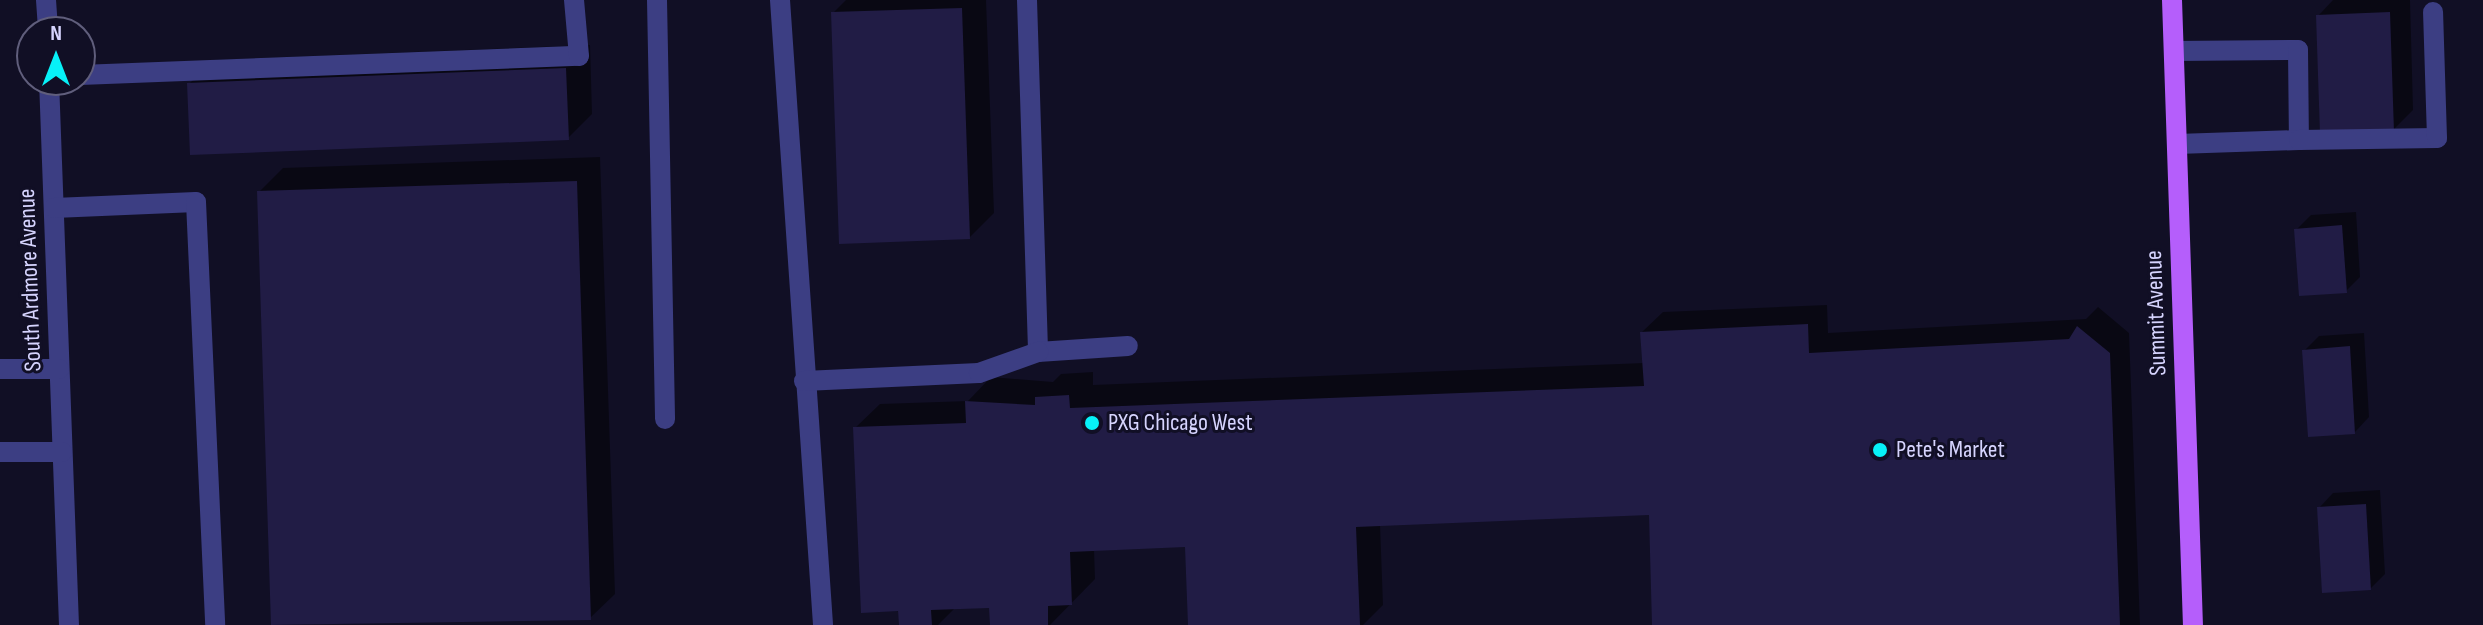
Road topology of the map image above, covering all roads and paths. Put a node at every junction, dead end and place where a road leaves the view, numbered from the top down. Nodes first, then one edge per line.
1 (574, 0) edge
2 (657, 0) edge
3 (780, 0) edge
4 (1027, 0) edge
5 (2172, 0) edge
6 (2433, 12) dead end
7 (2174, 51) junction
8 (96, 74) edge
9 (50, 96) edge
10 (2299, 140) junction
11 (2177, 144) junction
12 (54, 208) junction
13 (1128, 346) dead end
14 (1038, 352) junction
15 (0, 369) edge
16 (59, 369) junction
17 (804, 381) junction
18 (665, 419) dead end
19 (0, 452) edge
20 (62, 452) junction
21 (69, 625) edge
22 (215, 625) edge
23 (823, 625) edge
24 (2193, 625) edge

1 - 8 street
2 - 18 street
3 - 17 street
4 - 14 street
5 - 7 main road, Summit Avenue
6 - 10 street
7 - 10 street
7 - 11 main road, Summit Avenue
9 - 12 street, South Ardmore Avenue
10 - 11 street
11 - 24 main road, Summit Avenue
12 - 16 street, South Ardmore Avenue
12 - 22 street
13 - 14 street
14 - 17 street
15 - 16 street
16 - 20 street, South Ardmore Avenue
17 - 23 street
19 - 20 street
20 - 21 street, South Ardmore Avenue

